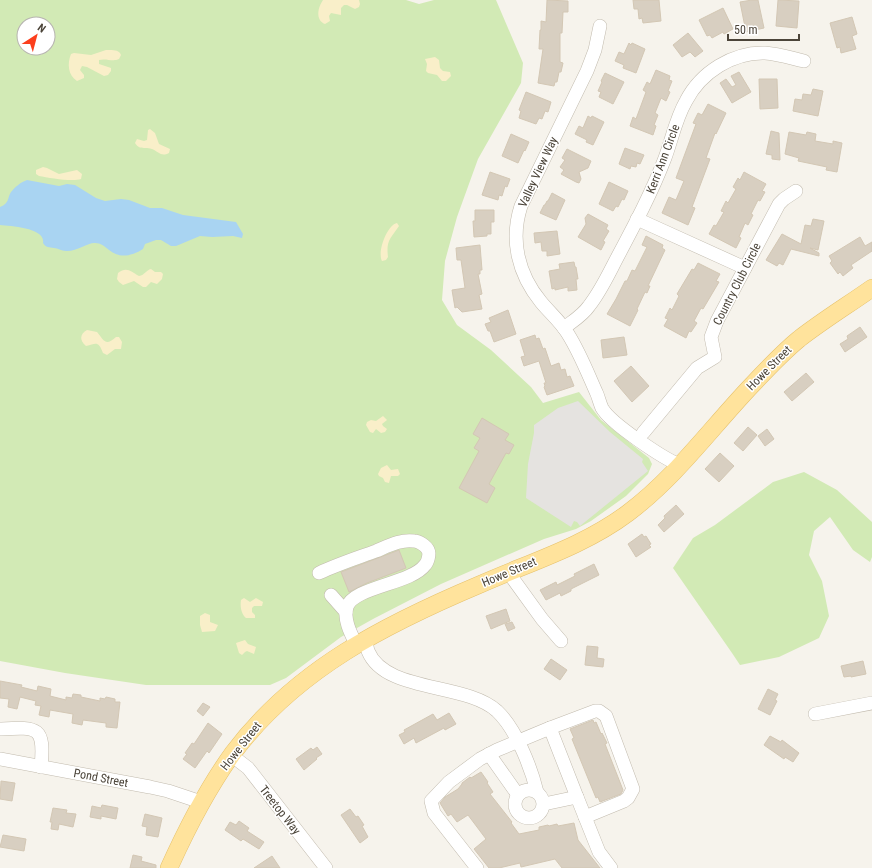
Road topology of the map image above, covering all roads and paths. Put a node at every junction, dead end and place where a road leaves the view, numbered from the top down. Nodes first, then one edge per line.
1 (600, 26) dead end
2 (804, 61) dead end
3 (796, 191) dead end
4 (637, 219) junction
5 (745, 268) junction
6 (870, 294) edge
7 (564, 328) junction
8 (644, 437) junction
9 (680, 466) junction
10 (508, 572) junction
11 (319, 573) dead end
12 (331, 595) dead end
13 (346, 612) junction
14 (561, 641) dead end
15 (361, 642) junction
16 (872, 703) edge
17 (815, 714) dead end
18 (550, 728) junction
19 (0, 729) edge
20 (518, 742) junction
21 (489, 754) junction
22 (231, 755) junction
23 (0, 759) edge
24 (41, 767) junction
25 (537, 792) junction
26 (518, 795) junction
27 (577, 797) junction
28 (201, 802) junction
29 (542, 808) junction
30 (585, 817) junction
31 (169, 868) edge
32 (326, 868) edge
33 (476, 868) edge
34 (611, 868) edge

1 - 7 street, Valley View Way
2 - 4 street, Kerri Ann Circle
3 - 5 street, Country Club Circle
4 - 5 street
4 - 7 street, Kerri Ann Circle
5 - 8 street, Country Club Circle
6 - 9 main road, Howe Street
7 - 8 street, Valley View Way
8 - 9 street, Valley View Way
9 - 10 main road, Howe Street
10 - 14 street
10 - 15 main road, Howe Street
11 - 13 street
12 - 13 street
13 - 15 street
15 - 20 street
15 - 22 main road, Howe Street
16 - 17 street
18 - 20 street
18 - 27 street
18 - 30 street
19 - 24 street
20 - 21 street
20 - 25 street
21 - 26 street
21 - 33 street
22 - 28 main road, Howe Street
22 - 32 street, Treetop Way
23 - 24 street, Pond Street
24 - 28 street, Pond Street
25 - 26 street
25 - 29 street
26 - 29 street
27 - 29 street
27 - 30 street
28 - 31 main road, Howe Street
30 - 34 street

